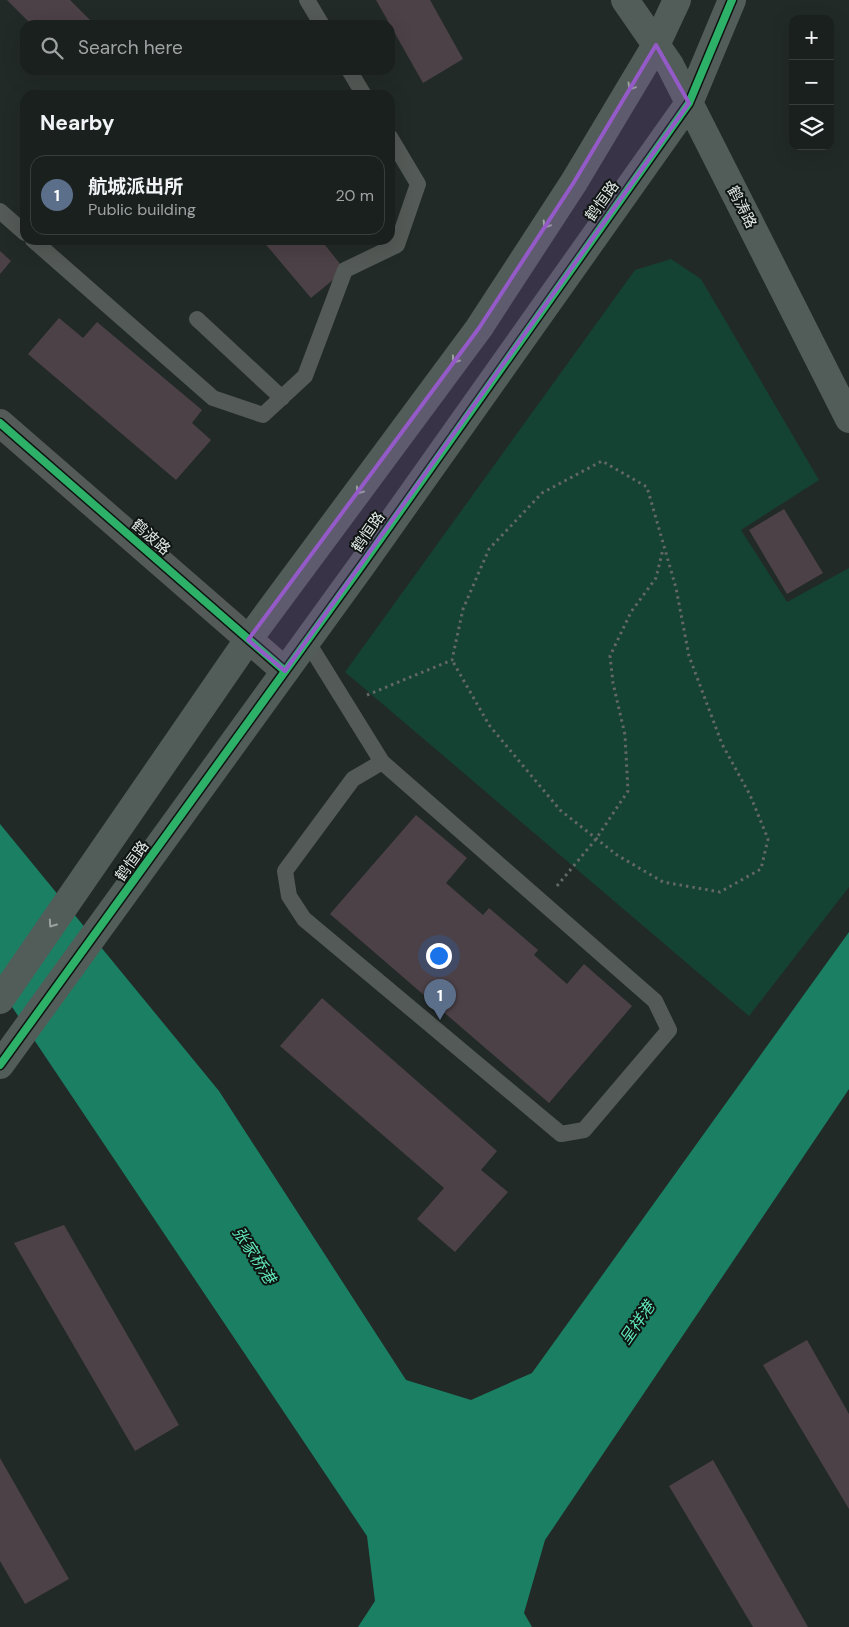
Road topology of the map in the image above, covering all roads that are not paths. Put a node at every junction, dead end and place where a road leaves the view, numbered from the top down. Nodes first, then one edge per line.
1 (307, 0) edge
2 (626, 0) edge
3 (678, 0) edge
4 (732, 0) edge
5 (319, 20) edge
6 (656, 45) junction
7 (352, 75) edge
8 (361, 90) edge
9 (689, 103) junction
10 (395, 146) edge
11 (0, 211) edge
12 (20, 229) edge
13 (39, 245) edge
14 (197, 319) dead end
15 (282, 398) junction
16 (849, 419) edge
17 (0, 423) edge
18 (248, 640) junction
19 (307, 642) junction
20 (285, 672) junction
21 (382, 762) junction
22 (0, 1000) edge
23 (5, 1058) edge

1 - 5 lane
2 - 6 street, 鹤涛路
3 - 6 street, 鹤恒路
4 - 9 street, 鹤恒路
6 - 9 street, 鹤涛路
6 -> 18 street, 鹤恒路
7 - 8 lane
9 - 16 street, 鹤涛路
9 - 19 street, 鹤恒路
10 - 15 lane
11 - 12 lane
13 - 15 lane
14 - 15 lane
17 - 18 street, 鹤波路
18 - 20 street, 鹤波路
18 -> 22 street, 鹤恒路
19 - 20 street, 鹤恒路
19 - 21 lane
20 - 23 street, 鹤恒路
21 - 21 lane

